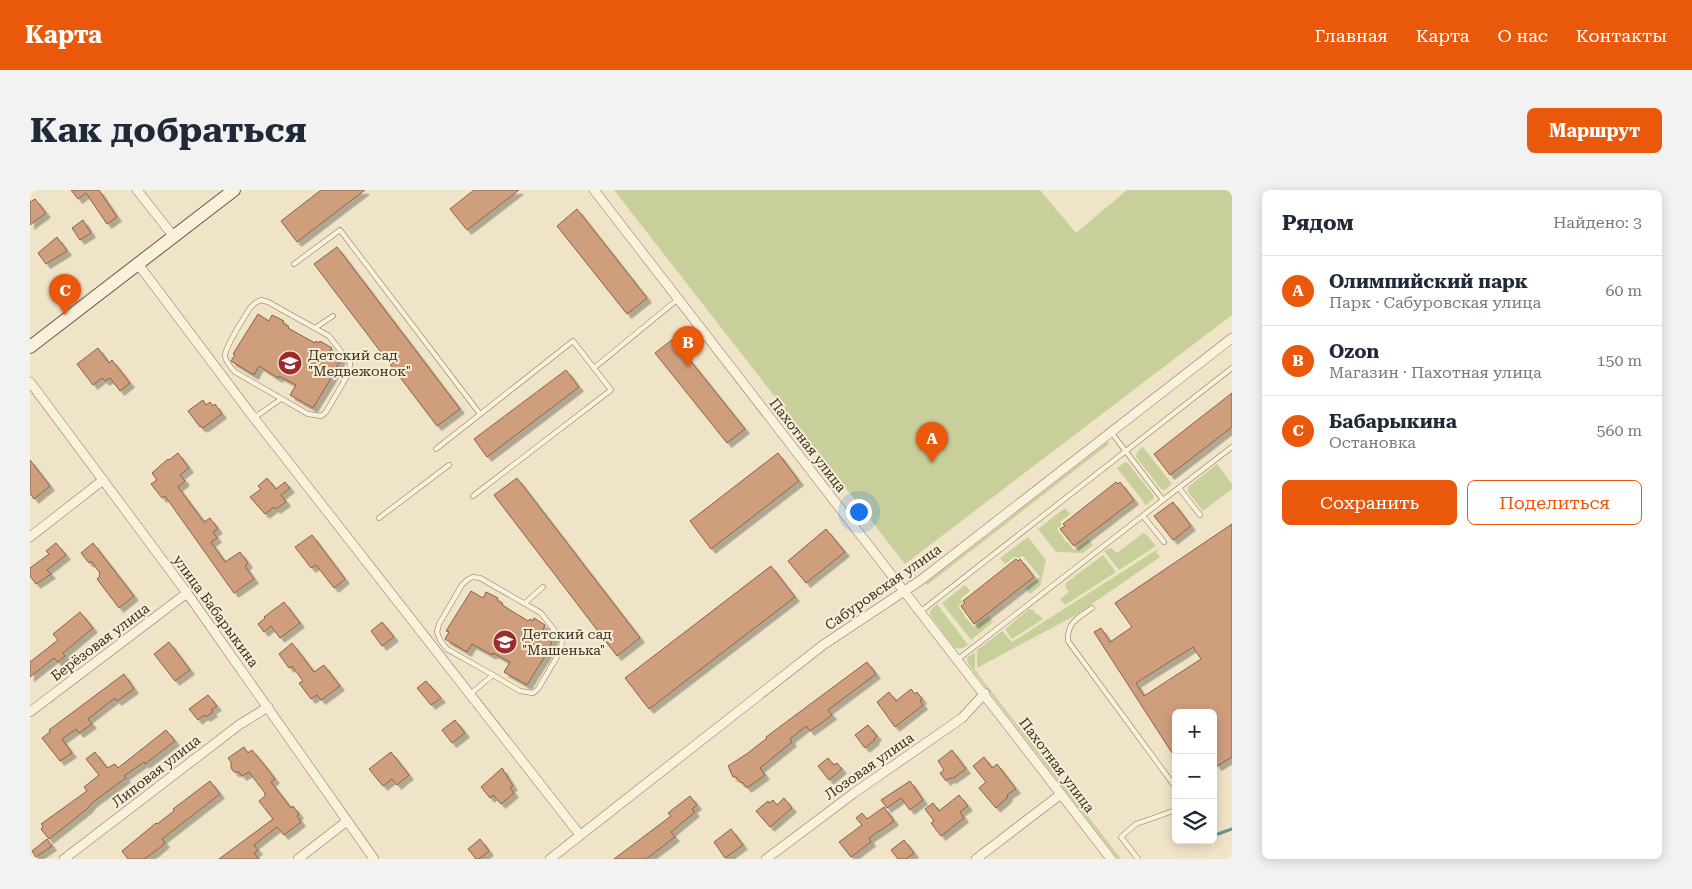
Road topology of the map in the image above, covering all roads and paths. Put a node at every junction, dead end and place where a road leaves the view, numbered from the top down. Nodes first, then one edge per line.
1 (137, 190) edge
2 (234, 190) edge
3 (594, 190) edge
4 (174, 237) junction
5 (138, 264) junction
6 (294, 264) dead end
7 (678, 299) junction
8 (333, 316) dead end
9 (315, 328) junction
10 (1232, 338) edge
11 (30, 347) edge
12 (594, 368) junction
13 (1232, 368) edge
14 (30, 382) edge
15 (281, 399) junction
16 (480, 414) junction
17 (254, 418) junction
18 (1110, 431) junction
19 (1232, 447) edge
20 (436, 449) dead end
21 (1125, 451) junction
22 (449, 466) dead end
23 (103, 480) junction
24 (1179, 488) junction
25 (473, 496) dead end
26 (1163, 500) junction
27 (1200, 515) dead end
28 (1143, 516) junction
29 (379, 518) dead end
30 (30, 537) edge
31 (1164, 542) dead end
32 (544, 588) dead end
33 (904, 592) junction
34 (187, 593) junction
35 (525, 604) junction
36 (1092, 608) dead end
37 (919, 612) junction
38 (957, 660) junction
39 (493, 675) junction
40 (985, 693) junction
41 (470, 695) junction
42 (268, 707) junction
43 (30, 712) edge
44 (1172, 783) edge
45 (1061, 794) junction
46 (1172, 811) edge
47 (347, 821) junction
48 (580, 836) junction
49 (64, 859) edge
50 (298, 859) edge
51 (374, 859) edge
52 (550, 859) edge
53 (766, 859) edge
54 (976, 859) edge
55 (1111, 859) edge
56 (1138, 859) edge

1 - 4 street
2 - 4 street
3 - 7 street, Пахотная улица
4 - 5 street
5 - 11 street
5 - 17 street
6 - 16 lane
7 - 12 lane
7 - 33 street, Пахотная улица
8 - 9 lane
9 - 15 lane
9 - 15 lane
10 - 18 street, Сабуровская улица
12 - 16 lane
12 - 25 lane
13 - 21 lane
14 - 23 street, улица Бабарыкина
15 - 17 lane
16 - 20 lane
17 - 41 street
18 - 21 lane
18 - 33 street, Сабуровская улица
19 - 24 lane
21 - 26 lane
21 - 37 lane
22 - 29 lane
23 - 30 street
23 - 34 street, улица Бабарыкина
24 - 26 lane
24 - 27 lane
26 - 28 lane
28 - 31 lane
28 - 38 lane
32 - 35 lane
33 - 37 street, Пахотная улица
33 - 48 street, Сабуровская улица
34 - 42 street, улица Бабарыкина
34 - 43 street, Берёзовая улица
35 - 39 lane
35 - 39 lane
36 - 44 lane
37 - 38 street, Пахотная улица
38 - 40 street, Пахотная улица
39 - 41 lane
40 - 45 street, Пахотная улица
40 - 53 street, Лозовая улица
41 - 48 street
42 - 47 street, улица Бабарыкина
42 - 49 street, Липовая улица
45 - 54 street
45 - 55 street, Пахотная улица
46 - 56 lane
47 - 50 street
47 - 51 street, улица Бабарыкина
48 - 52 street, Сабуровская улица

